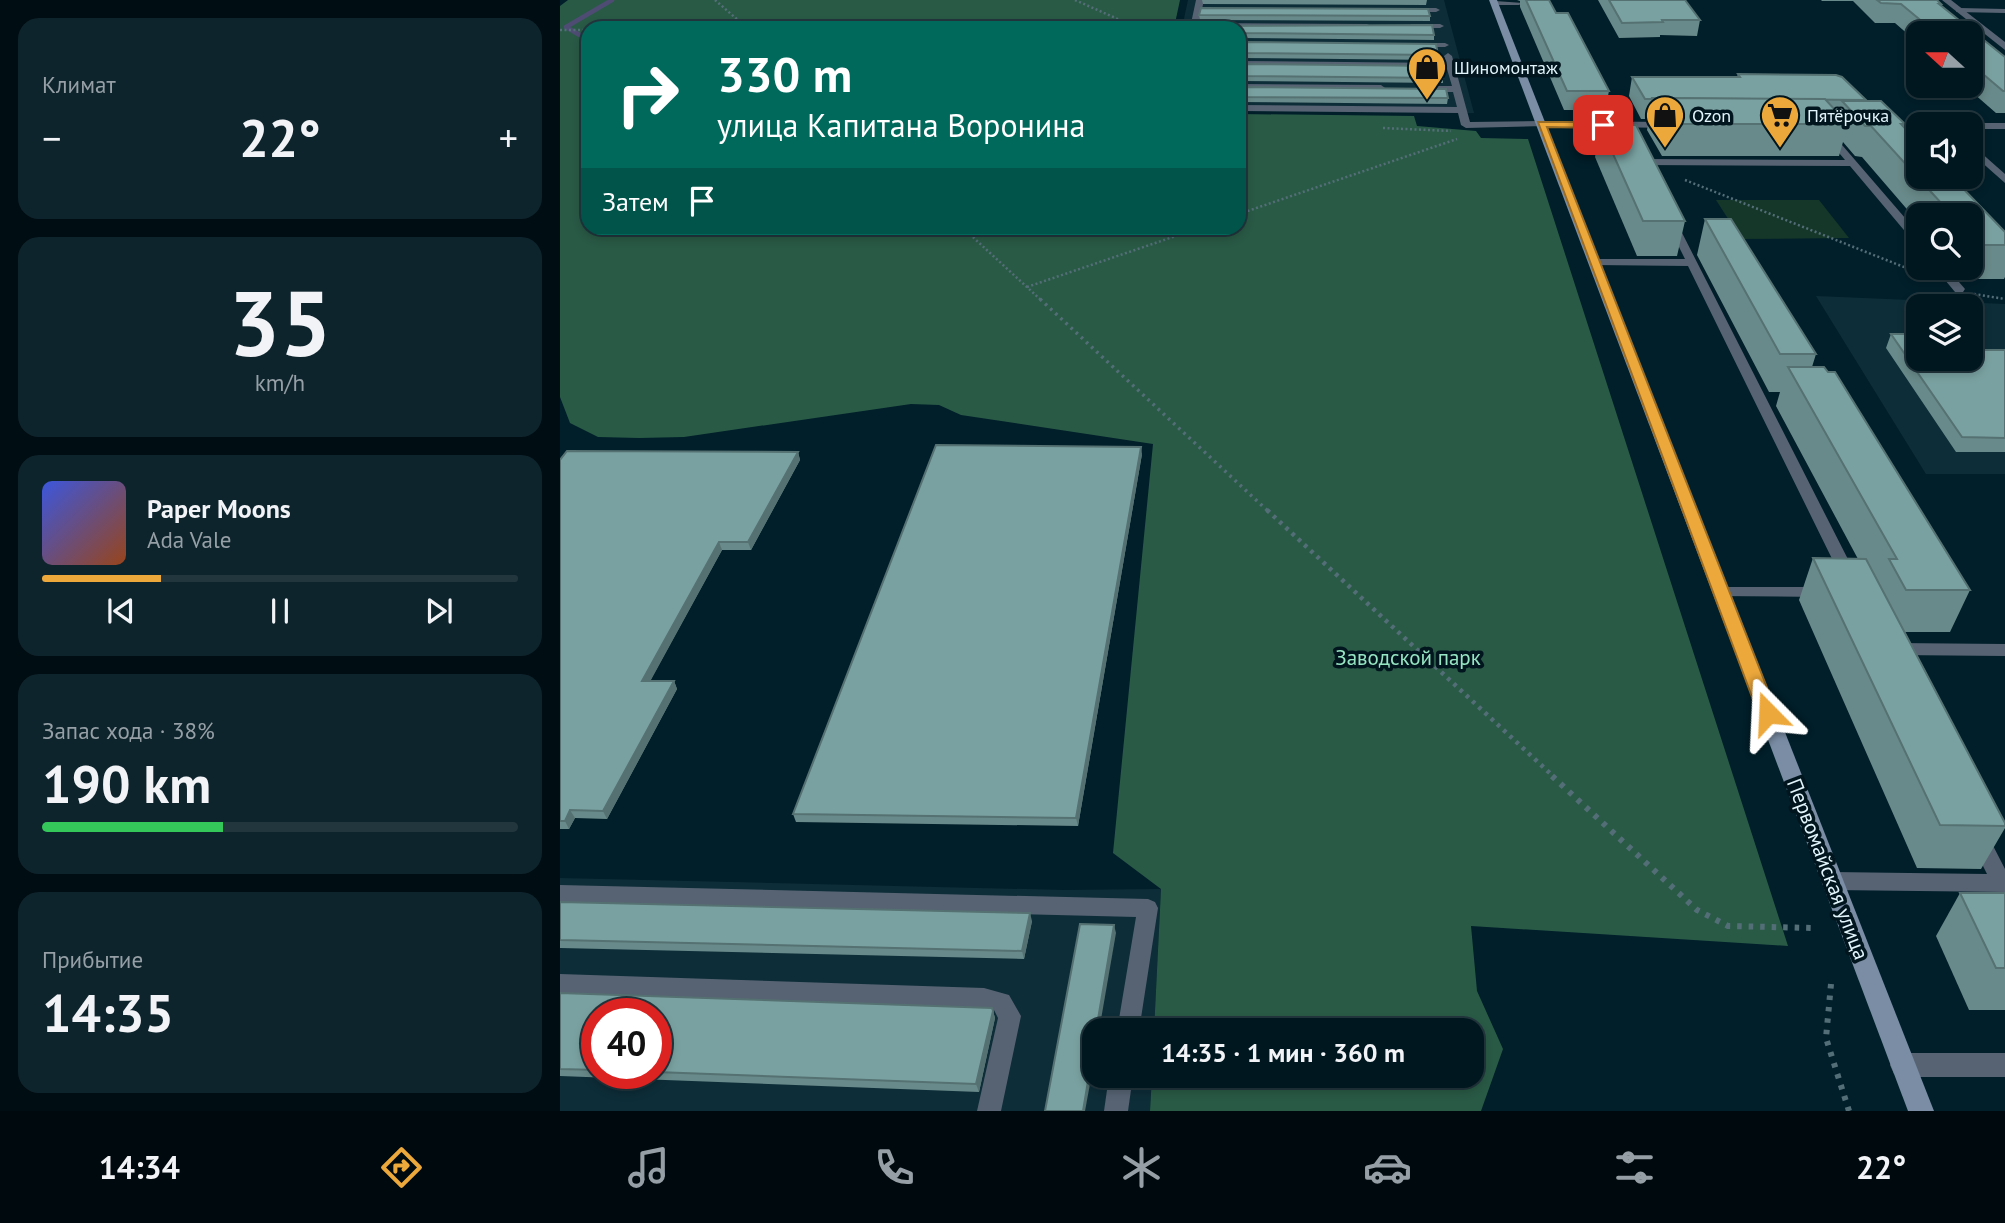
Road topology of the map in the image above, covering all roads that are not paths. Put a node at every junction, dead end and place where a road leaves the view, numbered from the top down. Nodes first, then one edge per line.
1 (1945, 0) edge
2 (1494, 2) edge
3 (1519, 3) dead end
4 (1199, 5) edge
5 (1434, 5) edge
6 (1212, 9) edge
7 (1394, 10) edge
8 (1959, 10) junction
9 (2005, 11) edge
10 (1246, 26) edge
11 (1372, 26) edge
12 (1399, 26) edge
13 (1440, 26) junction
14 (1404, 45) edge
15 (1445, 45) junction
16 (2005, 47) edge
17 (1246, 64) edge
18 (1451, 66) junction
19 (1246, 87) edge
20 (1389, 88) edge
21 (1416, 89) edge
22 (1457, 89) junction
23 (1246, 108) edge
24 (1463, 110) junction
25 (1541, 124) junction
26 (1623, 125) junction
27 (1689, 125) edge
28 (1821, 126) joint
29 (1835, 126) edge
30 (1876, 126) edge
31 (1906, 126) edge
32 (1983, 126) edge
33 (2005, 126) edge
34 (1985, 160) edge
35 (1852, 163) junction
36 (2005, 180) edge
37 (1665, 209) edge
38 (1906, 226) edge
39 (1594, 262) junction
40 (1692, 263) junction
41 (1951, 280) edge
42 (1959, 289) road end
43 (1721, 592) junction
44 (1885, 649) edge
45 (2005, 650) edge
46 (1971, 821) edge
47 (1832, 881) junction
48 (2003, 883) edge
49 (560, 894) edge
50 (560, 984) edge
51 (1130, 1018) edge
52 (1903, 1065) junction
53 (2005, 1065) edge
54 (1119, 1088) edge
55 (989, 1111) edge
56 (1116, 1111) edge
57 (1921, 1111) edge

1 - 8 street
2 - 3 lane
2 - 25 street, Первомайская улица
4 - 6 lane
5 - 7 lane
5 - 13 lane
8 - 9 lane
8 - 16 street
10 - 11 lane
12 - 13 lane
13 - 15 lane
14 - 15 lane
15 - 18 lane
17 - 18 lane
18 - 22 lane
19 - 20 lane
21 - 22 lane
22 - 24 lane
23 - 24 lane
24 - 25 lane
25 - 26 street
25 - 39 street, Первомайская улица
26 - 27 street
26 - 35 lane
28 - 29 street
28 - 35 lane
30 - 31 street
32 - 33 street
34 - 36 lane
35 - 38 lane
37 - 40 lane
39 - 40 lane
39 - 43 street, Первомайская улица
40 - 43 lane
41 - 42 lane
43 - 47 street, Первомайская улица
44 - 45 lane
46 - 48 lane
47 - 48 lane
47 - 52 street, Первомайская улица
49 - 51 lane
50 - 55 lane
52 - 53 street
52 - 57 street, Первомайская улица
54 - 56 lane

